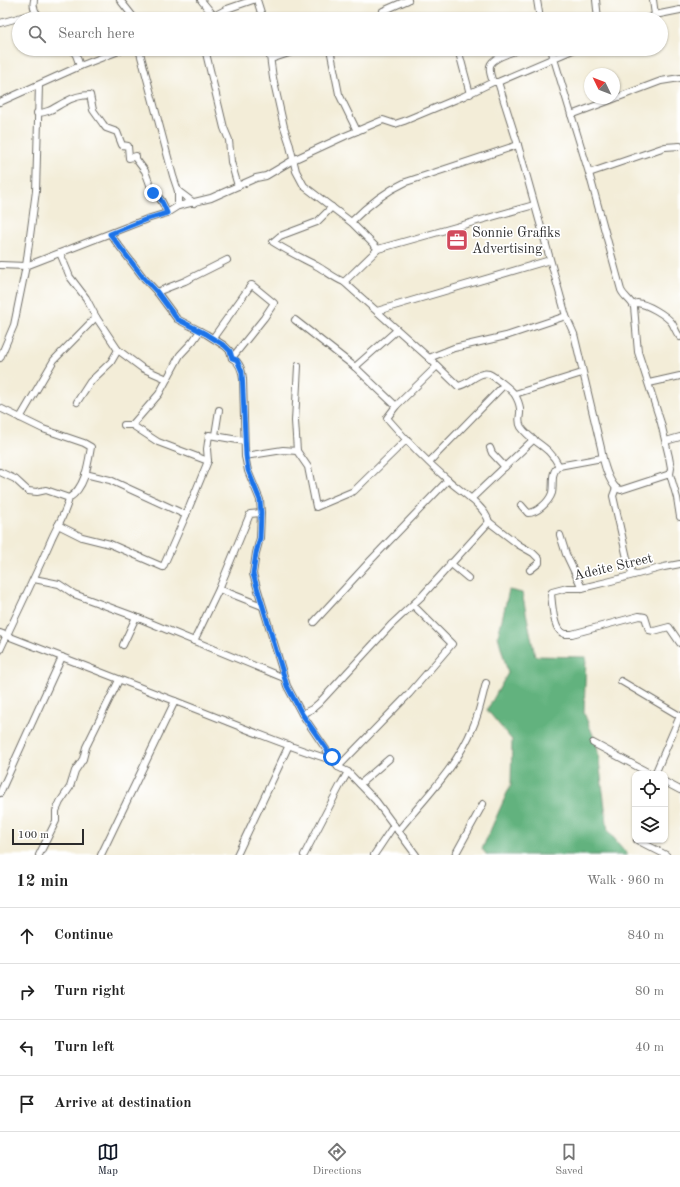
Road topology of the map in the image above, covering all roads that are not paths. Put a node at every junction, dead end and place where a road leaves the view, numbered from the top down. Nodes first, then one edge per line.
1 (34, 0) edge
2 (120, 0) edge
3 (201, 0) edge
4 (253, 0) edge
5 (257, 0) edge
6 (408, 0) edge
7 (537, 0) edge
8 (596, 0) edge
9 (653, 0) edge
10 (680, 10) edge
11 (383, 11) dead end
12 (36, 12) edge
13 (129, 12) edge
14 (211, 12) edge
15 (221, 12) edge
16 (261, 12) edge
17 (539, 12) edge
18 (597, 12) edge
19 (655, 12) edge
20 (668, 12) edge
21 (12, 18) edge
22 (1, 21) edge
23 (76, 56) edge
24 (106, 56) edge
25 (141, 56) edge
26 (207, 56) edge
27 (270, 56) edge
28 (280, 56) edge
29 (331, 56) edge
30 (460, 56) edge
31 (503, 56) edge
32 (558, 56) edge
33 (553, 58) junction
34 (271, 59) junction
35 (80, 66) junction
36 (680, 78) edge
37 (495, 82) junction
38 (39, 85) junction
39 (470, 94) junction
40 (0, 102) edge
41 (37, 113) junction
42 (571, 115) junction
43 (357, 131) junction
44 (518, 145) junction
45 (680, 146) edge
46 (293, 160) junction
47 (588, 173) junction
48 (238, 186) junction
49 (178, 191) junction
50 (194, 203) junction
51 (534, 204) junction
52 (178, 206) junction
53 (332, 206) junction
54 (167, 213) junction
55 (351, 222) junction
56 (110, 234) junction
57 (378, 249) junction
58 (60, 253) junction
59 (227, 260) dead end
60 (550, 260) junction
61 (0, 265) edge
62 (26, 266) junction
63 (344, 282) junction
64 (157, 292) junction
65 (633, 305) junction
66 (377, 310) junction
67 (566, 316) junction
68 (96, 317) junction
69 (295, 320) dead end
70 (397, 330) junction
71 (200, 331) junction
72 (680, 337) edge
73 (213, 338) junction
74 (118, 350) junction
75 (0, 358) edge
76 (232, 358) junction
77 (430, 358) junction
78 (298, 366) dead end
79 (436, 366) junction
80 (355, 367) junction
81 (582, 373) junction
82 (680, 376) edge
83 (167, 379) junction
84 (649, 383) junction
85 (504, 385) junction
86 (515, 394) junction
87 (77, 402) dead end
88 (396, 406) junction
89 (0, 408) edge
90 (219, 410) dead end
91 (20, 418) junction
92 (124, 425) dead end
93 (132, 425) junction
94 (215, 435) junction
95 (680, 437) edge
96 (534, 439) junction
97 (406, 440) junction
98 (244, 441) junction
99 (666, 441) junction
100 (490, 448) dead end
101 (297, 451) junction
102 (246, 456) junction
103 (602, 458) junction
104 (208, 461) junction
105 (429, 462) junction
106 (559, 466) junction
107 (505, 467) junction
108 (0, 472) edge
109 (85, 474) junction
110 (670, 474) junction
111 (448, 480) junction
112 (616, 488) junction
113 (69, 498) junction
114 (679, 498) edge
115 (471, 499) junction
116 (521, 505) dead end
117 (261, 513) junction
118 (186, 515) junction
119 (680, 517) edge
120 (489, 522) junction
121 (58, 525) junction
122 (560, 536) dead end
123 (450, 563) junction
124 (680, 564) edge
125 (530, 570) dead end
126 (633, 576) junction
127 (468, 578) dead end
128 (34, 579) junction
129 (582, 588) junction
130 (219, 589) junction
131 (413, 605) junction
132 (262, 606) junction
133 (136, 617) junction
134 (314, 622) dead end
135 (0, 633) edge
136 (6, 636) junction
137 (194, 641) junction
138 (680, 643) edge
139 (123, 645) dead end
140 (0, 650) edge
141 (62, 657) junction
142 (284, 678) junction
143 (119, 680) junction
144 (621, 681) dead end
145 (486, 683) dead end
146 (176, 701) junction
147 (302, 714) junction
148 (680, 716) edge
149 (593, 743) dead end
150 (289, 745) junction
151 (389, 759) dead end
152 (336, 764) junction
153 (645, 771) edge
154 (656, 771) edge
155 (348, 772) junction
156 (360, 784) junction
157 (668, 784) edge
158 (680, 790) edge
159 (0, 793) edge
160 (483, 804) dead end
161 (394, 825) junction
162 (398, 831) junction
163 (643, 843) edge
164 (39, 855) edge
165 (101, 855) edge
166 (237, 855) edge
167 (304, 855) edge
168 (374, 855) edge
169 (416, 855) edge
170 (456, 855) edge
171 (666, 855) edge

1 - 12 street
2 - 13 street
3 - 14 street
4 - 15 street
5 - 16 street
6 - 11 street
7 - 17 street
8 - 18 street
9 - 19 street
10 - 20 street
21 - 22 street
23 - 35 street
24 - 35 street
25 - 49 street
26 - 48 street
27 - 34 street
28 - 34 street
29 - 43 street
30 - 39 street
31 - 37 street
32 - 33 street
33 - 37 street
33 - 42 street
34 - 46 street
35 - 38 street
36 - 42 street
37 - 39 street
37 - 44 street
38 - 40 street
38 - 41 street
39 - 43 street
41 - 54 street
41 - 62 street
42 - 47 street
43 - 46 street
44 - 51 street
44 - 55 street
45 - 47 street
46 - 48 street
46 - 53 street
47 - 65 street
48 - 50 street
49 - 50 street
49 - 52 street
50 - 52 street
51 - 57 street
51 - 60 street
52 - 54 street
53 - 55 street
53 - 63 street
54 - 56 street
55 - 57 street
56 - 58 street
56 - 64 street
57 - 63 street
58 - 62 street
58 - 68 street
59 - 64 street
60 - 66 street
60 - 67 street
61 - 62 street
62 - 75 street
63 - 66 street
64 - 71 street
65 - 72 street
65 - 84 street
66 - 70 street
67 - 77 street
67 - 81 street
68 - 74 street
68 - 91 street
69 - 80 street
70 - 77 street
70 - 80 street
71 - 73 street
71 - 83 street
73 - 76 street
73 - 76 street
74 - 83 street
74 - 87 street
76 - 98 street
77 - 79 street
78 - 101 street
79 - 85 street
79 - 88 street
80 - 88 street
81 - 86 street
81 - 103 street
82 - 84 street
83 - 93 street
84 - 99 street
85 - 86 street
85 - 105 street
86 - 96 street
88 - 97 street
89 - 91 street
90 - 94 street
91 - 109 street
92 - 93 street
93 - 104 street
94 - 98 street
94 - 104 street
95 - 99 street
96 - 106 street
96 - 107 street
97 - 101 street
97 - 105 street
98 - 102 street
99 - 110 street
100 - 107 street
101 - 102 street
102 - 117 street
103 - 106 street
103 - 112 street
104 - 118 street
105 - 111 street
106 - 116 street
107 - 115 street
108 - 113 street
109 - 113 street
109 - 118 street
110 - 112 street
110 - 114 street
111 - 115 street
111 - 134 street
112 - 126 street
113 - 121 street
114 - 119 street
115 - 120 street
117 - 130 street
117 - 132 street
118 - 121 street
120 - 123 street
120 - 125 street
121 - 128 street
122 - 129 street
123 - 127 street
123 - 131 street
124 - 126 street, Adeite Street
126 - 129 street, Adeite Street
128 - 133 street
128 - 136 street
129 - 138 street, Adeite Street
130 - 132 street
130 - 137 street
131 - 147 street
131 - 152 street
132 - 142 street
133 - 137 street
133 - 139 street
135 - 136 street
136 - 140 street
136 - 141 street
137 - 142 street
141 - 143 street
141 - 159 street
142 - 147 street
143 - 146 street
143 - 164 street
144 - 148 street
145 - 162 street
146 - 150 street
146 - 165 street
147 - 152 street
148 - 154 street
149 - 153 street
150 - 152 street
150 - 166 street
151 - 156 street
152 - 155 street
155 - 156 street
155 - 167 street
156 - 161 street
157 - 158 street
160 - 170 street
161 - 162 street
161 - 168 street
162 - 169 street
163 - 171 street

